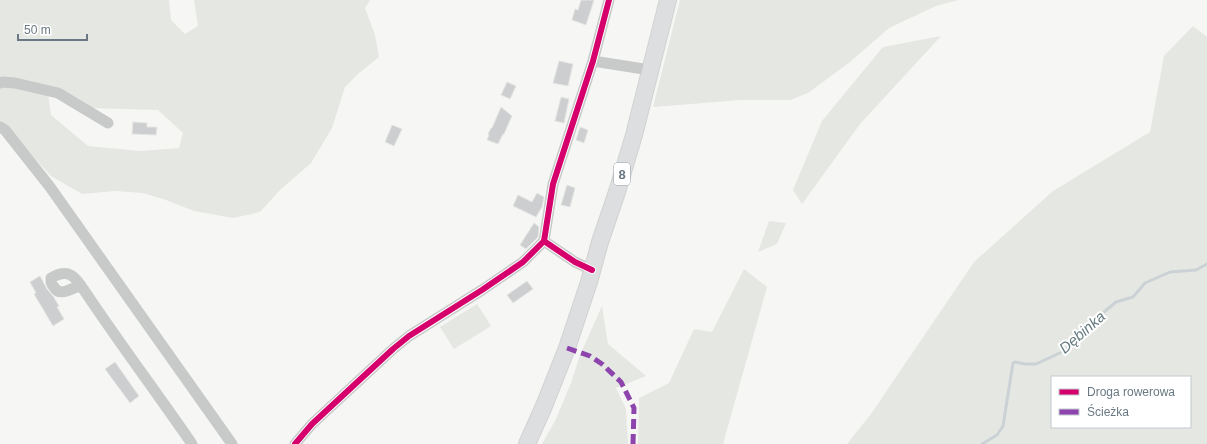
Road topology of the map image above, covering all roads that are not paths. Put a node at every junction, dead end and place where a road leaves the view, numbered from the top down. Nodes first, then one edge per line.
1 (610, 0) edge
2 (668, 0) edge
3 (593, 61) junction
4 (650, 70) junction
5 (0, 83) edge
6 (108, 123) dead end
7 (0, 127) edge
8 (544, 241) junction
9 (592, 270) junction
10 (81, 286) dead end
11 (192, 444) edge
12 (232, 444) edge
13 (295, 444) edge
14 (527, 444) edge

1 - 3 street
2 - 4 highway, 8
3 - 4 street
3 - 8 street
4 - 9 highway, 8
5 - 6 street
7 - 12 street
8 - 9 street
8 - 13 street
9 - 14 highway, 8
10 - 11 street

